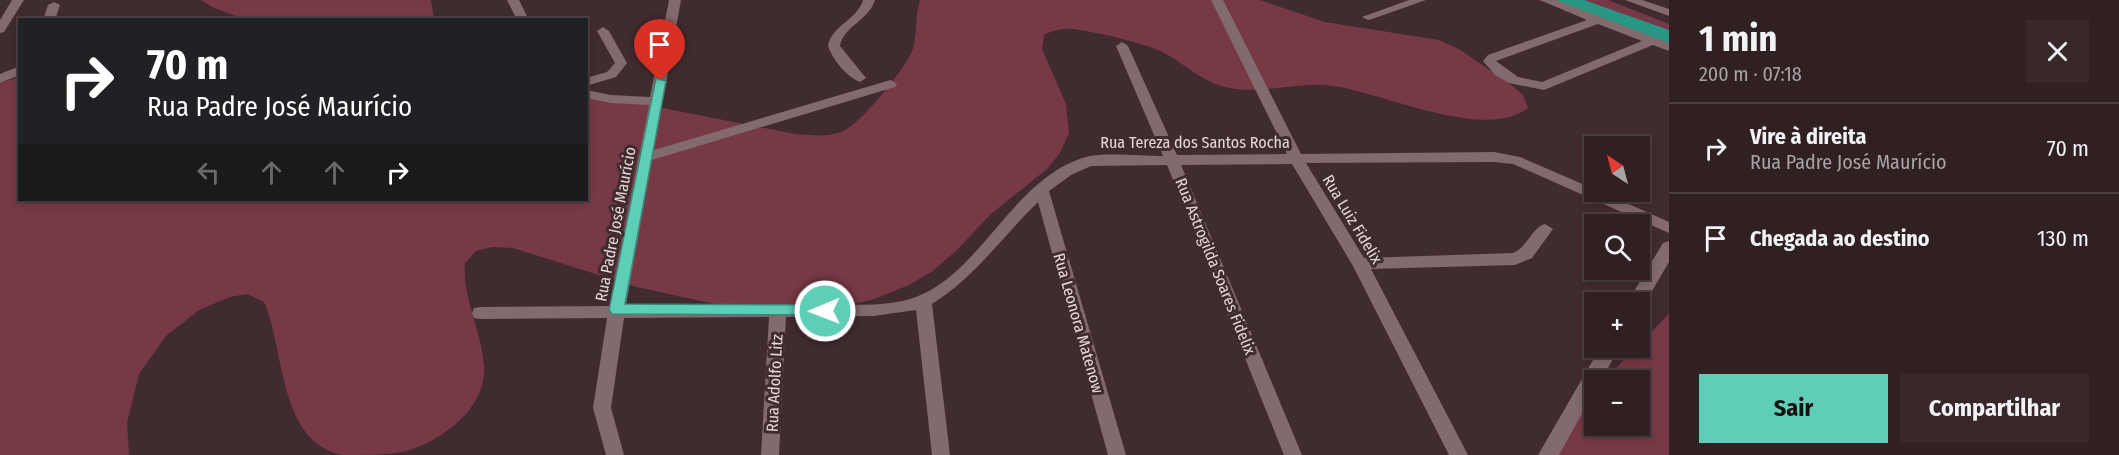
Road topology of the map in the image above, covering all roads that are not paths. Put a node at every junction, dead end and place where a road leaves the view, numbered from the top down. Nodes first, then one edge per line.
1 (18, 0) edge
2 (513, 0) edge
3 (675, 0) edge
4 (869, 0) edge
5 (1217, 0) edge
6 (1420, 0) edge
7 (1546, 0) edge
8 (1631, 0) edge
9 (54, 5) dead end
10 (1669, 14) edge
11 (1368, 16) dead end
12 (50, 18) edge
13 (522, 18) edge
14 (1598, 20) junction
15 (0, 29) edge
16 (603, 31) dead end
17 (1652, 41) junction
18 (1122, 46) dead end
19 (1669, 47) edge
20 (18, 71) edge
21 (861, 78) dead end
22 (0, 79) edge
23 (588, 82) edge
24 (891, 84) dead end
25 (588, 94) edge
26 (656, 101) junction
27 (646, 158) junction
28 (1297, 160) junction
29 (1173, 162) junction
30 (1042, 190) junction
31 (1545, 228) dead end
32 (1669, 228) edge
33 (1669, 247) edge
34 (1360, 264) junction
35 (1642, 292) edge
36 (922, 302) junction
37 (617, 310) junction
38 (778, 312) junction
39 (480, 313) dead end
40 (1604, 358) edge
41 (615, 455) edge
42 (770, 455) edge
43 (941, 455) edge
44 (1117, 455) edge
45 (1293, 455) edge
46 (1459, 455) edge
47 (1548, 455) edge

1 - 15 street
2 - 13 street
3 - 26 street, Rua Padre José Maurício
4 - 21 street
5 - 28 street, Rua Luiz Fidelix
6 - 11 street
7 - 14 street
8 - 10 street
9 - 12 street
14 - 17 street
14 - 17 street
16 - 23 street
17 - 19 street
18 - 29 street, Rua Astrogilda Soares Fidelix
20 - 22 street
24 - 27 street
25 - 26 street
26 - 27 street, Rua Padre José Maurício
27 - 37 street, Rua Padre José Maurício
28 - 29 street, Rua Tereza dos Santos Rocha
28 - 32 street, Rua Tereza dos Santos Rocha
28 - 34 street, Rua Luiz Fidelix
29 - 30 street, Rua Tereza dos Santos Rocha
29 - 45 street, Rua Astrogilda Soares Fidelix
30 - 36 street, Rua Tereza dos Santos Rocha
30 - 44 street, Rua Leonora Matenow
31 - 34 street
33 - 35 street
34 - 46 street, Rua Luiz Fidelix
36 - 38 street, Rua Tereza dos Santos Rocha
36 - 43 street
37 - 38 street, Rua Tereza dos Santos Rocha
37 - 39 street, Rua Tereza dos Santos Rocha
37 - 41 street, Rua Padre José Maurício
38 - 42 street, Rua Adolfo Litz
40 - 47 street

